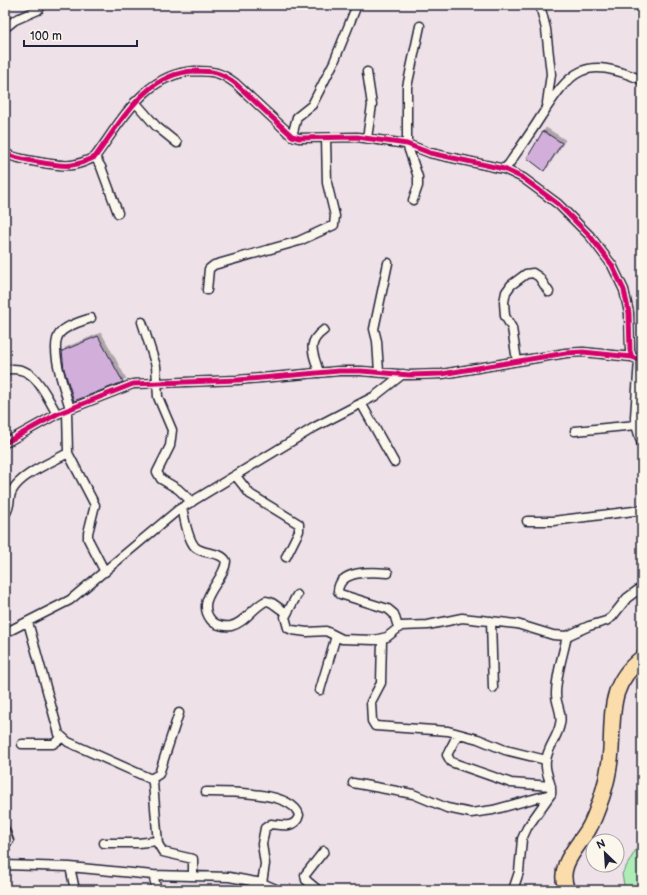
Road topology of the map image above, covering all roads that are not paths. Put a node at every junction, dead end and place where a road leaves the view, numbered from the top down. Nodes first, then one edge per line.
1 (42, 5) edge
2 (357, 5) edge
3 (540, 5) edge
4 (420, 26) dead end
5 (5, 28) edge
6 (367, 72) dead end
7 (642, 80) edge
8 (135, 102) junction
9 (540, 118) junction
10 (292, 136) junction
11 (326, 138) junction
12 (367, 138) junction
13 (177, 143) dead end
14 (407, 144) junction
15 (6, 156) edge
16 (95, 157) junction
17 (504, 169) junction
18 (413, 200) dead end
19 (118, 213) dead end
20 (388, 263) dead end
21 (207, 290) dead end
22 (549, 292) dead end
23 (90, 318) dead end
24 (142, 322) dead end
25 (324, 330) dead end
26 (638, 359) edge
27 (516, 361) junction
28 (5, 370) edge
29 (319, 372) junction
30 (379, 372) junction
31 (403, 374) junction
32 (158, 383) junction
33 (361, 403) junction
34 (69, 410) junction
35 (58, 414) junction
36 (636, 425) junction
37 (575, 431) dead end
38 (5, 443) edge
39 (642, 445) edge
40 (68, 453) junction
41 (394, 462) dead end
42 (235, 475) junction
43 (192, 502) junction
44 (182, 508) junction
45 (642, 510) edge
46 (5, 514) edge
47 (527, 521) dead end
48 (286, 558) dead end
49 (106, 572) junction
50 (388, 573) dead end
51 (642, 587) edge
52 (297, 595) dead end
53 (287, 612) junction
54 (28, 622) junction
55 (491, 622) junction
56 (398, 627) junction
57 (5, 632) edge
58 (336, 636) junction
59 (567, 636) junction
60 (382, 639) junction
61 (642, 658) edge
62 (493, 688) dead end
63 (320, 690) dead end
64 (179, 713) dead end
65 (458, 734) junction
66 (62, 738) junction
67 (22, 744) dead end
68 (546, 760) junction
69 (151, 779) junction
70 (353, 783) dead end
71 (551, 790) junction
72 (206, 792) dead end
73 (5, 830) edge
74 (9, 841) dead end
75 (157, 841) junction
76 (104, 843) dead end
77 (324, 851) dead end
78 (5, 865) edge
79 (70, 867) junction
80 (154, 875) junction
81 (193, 876) junction
82 (258, 882) junction
83 (74, 890) edge
84 (157, 890) edge
85 (251, 890) edge
86 (278, 890) edge
87 (318, 890) edge
88 (513, 890) edge
89 (567, 890) edge

1 - 5 street
2 - 10 street
3 - 9 street
4 - 14 street
6 - 12 street
7 - 9 street
8 - 10 street
8 - 13 street
8 - 16 street
9 - 17 street
10 - 11 street
11 - 12 street
11 - 21 street
12 - 14 street
14 - 17 street
14 - 18 street
15 - 16 street
16 - 19 street
17 - 26 street
20 - 30 street
22 - 27 street
23 - 34 street
24 - 32 street
25 - 29 street
26 - 27 street
26 - 36 street
27 - 31 street
28 - 35 street
29 - 30 street
29 - 32 street
30 - 31 street
31 - 33 street
32 - 34 street
32 - 43 street
33 - 41 street
33 - 42 street
34 - 35 street
34 - 40 street
35 - 38 street
36 - 37 street
36 - 39 street
40 - 46 street
40 - 49 street
42 - 43 street
42 - 48 street
43 - 44 street
44 - 49 street
44 - 53 street
45 - 47 street
49 - 54 street
50 - 56 street
51 - 59 street
52 - 53 street
53 - 58 street
54 - 57 street
54 - 66 street
55 - 56 street
55 - 59 street
55 - 62 street
56 - 60 street
58 - 60 street
58 - 63 street
59 - 68 street
60 - 65 street
61 - 89 highway
64 - 69 street
65 - 68 street
65 - 71 street
66 - 67 street
66 - 69 street
68 - 71 street
69 - 75 street
70 - 71 street
71 - 88 street
72 - 82 street
73 - 74 street
75 - 76 street
75 - 81 street
77 - 87 street
78 - 79 street
79 - 80 street
79 - 83 street
80 - 81 street
80 - 84 street
81 - 82 street
82 - 85 street
82 - 86 street

